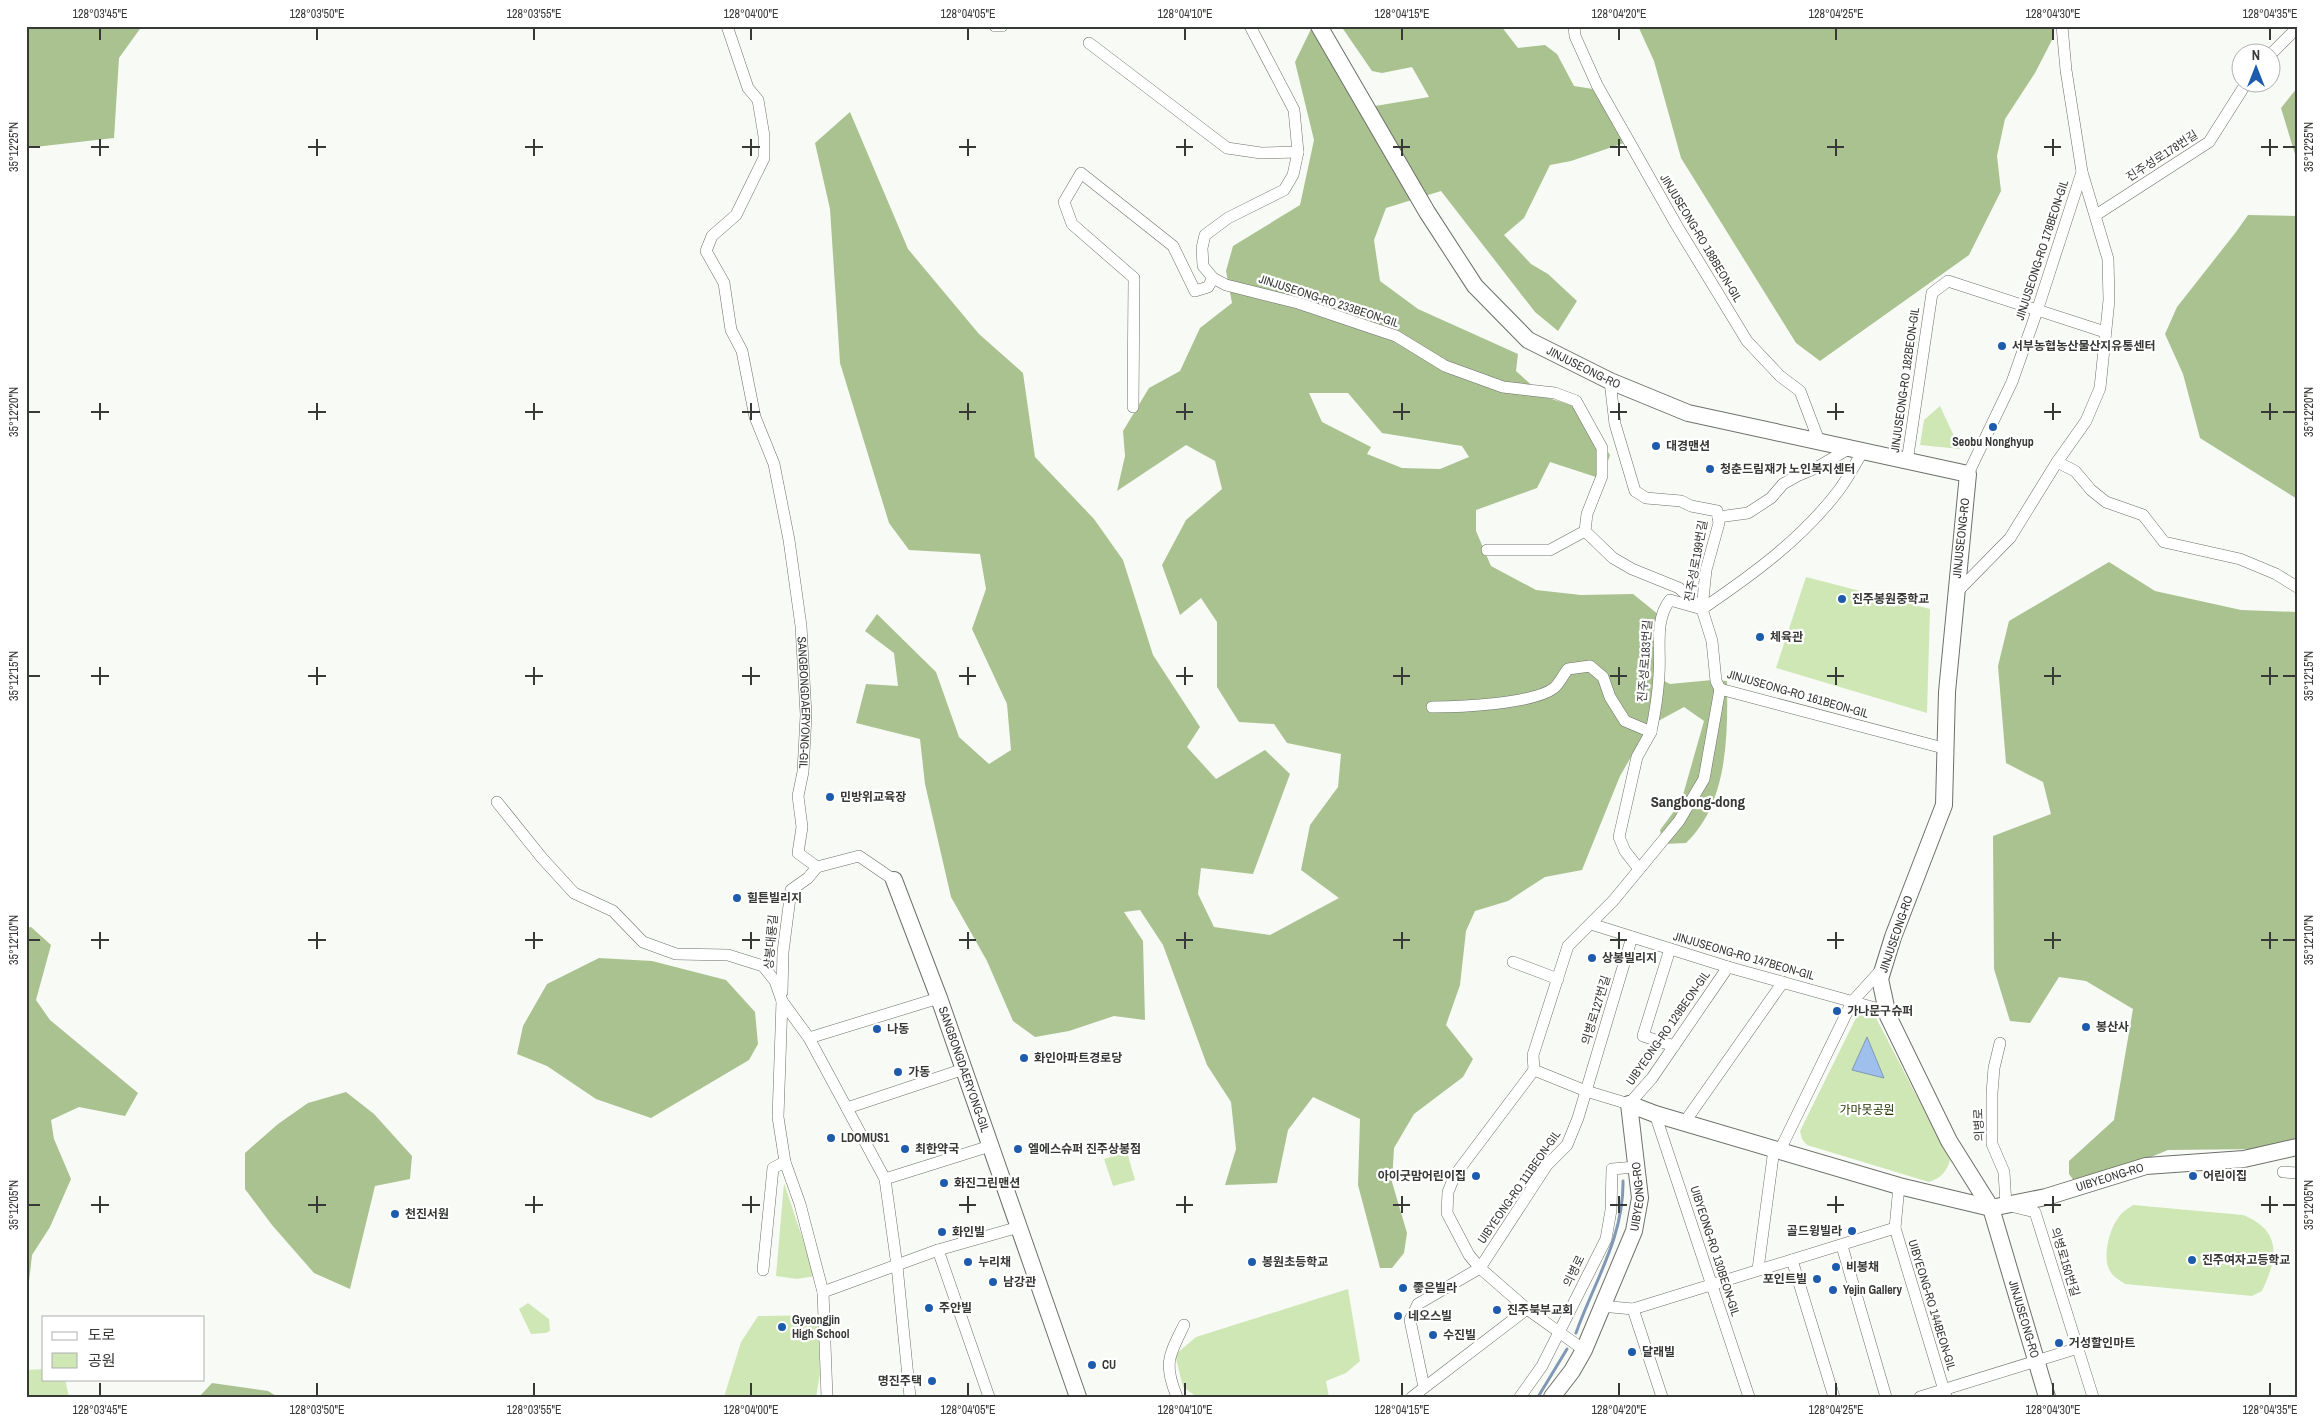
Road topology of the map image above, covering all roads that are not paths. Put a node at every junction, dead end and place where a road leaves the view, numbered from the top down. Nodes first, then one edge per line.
1 (727, 26) edge
2 (995, 26) edge
3 (1002, 26) edge
4 (1250, 26) edge
5 (1319, 26) edge
6 (1574, 26) edge
7 (2062, 26) edge
8 (2294, 28) edge
9 (1089, 43) dead end
10 (2280, 44) edge
11 (2241, 92) edge
12 (1298, 152) junction
13 (2082, 172) junction
14 (2096, 215) junction
15 (1213, 278) junction
16 (2037, 311) junction
17 (2105, 332) junction
18 (1610, 381) junction
19 (1133, 407) dead end
20 (1819, 441) junction
21 (1857, 449) junction
22 (1907, 462) junction
23 (2057, 462) junction
24 (1968, 474) junction
25 (1718, 517) junction
26 (1585, 531) junction
27 (1487, 550) dead end
28 (2297, 587) edge
29 (1955, 594) junction
30 (1702, 610) junction
31 (1720, 689) junction
32 (1432, 706) dead end
33 (1651, 732) junction
34 (1947, 749) junction
35 (497, 802) dead end
36 (817, 867) junction
37 (1639, 869) junction
38 (894, 880) joint
39 (1591, 924) junction
40 (1632, 937) junction
41 (1670, 949) junction
42 (1513, 962) dead end
43 (1884, 966) junction
44 (1728, 967) junction
45 (1558, 979) junction
46 (1783, 982) junction
47 (939, 998) junction
48 (782, 1001) junction
49 (1852, 1002) junction
50 (1888, 1016) junction
51 (809, 1038) junction
52 (2000, 1044) dead end
53 (1674, 1046) junction
54 (964, 1069) junction
55 (1534, 1070) junction
56 (1586, 1091) junction
57 (1629, 1104) junction
58 (847, 1108) junction
59 (1654, 1114) junction
60 (1684, 1123) junction
61 (990, 1146) junction
62 (2297, 1147) edge
63 (1777, 1150) junction
64 (785, 1162) junction
65 (1636, 1167) junction
66 (2283, 1172) dead end
67 (2297, 1174) edge
68 (885, 1179) junction
69 (1899, 1186) junction
70 (1998, 1207) junction
71 (1019, 1226) junction
72 (1895, 1228) junction
73 (1842, 1246) junction
74 (938, 1250) junction
75 (1792, 1260) junction
76 (897, 1266) junction
77 (1480, 1268) junction
78 (1758, 1269) junction
79 (763, 1270) dead end
80 (1711, 1284) junction
81 (823, 1292) junction
82 (1602, 1306) junction
83 (1527, 1309) junction
84 (1633, 1309) junction
85 (1184, 1325) dead end
86 (1560, 1332) junction
87 (2078, 1348) junction
88 (1584, 1350) junction
89 (2036, 1361) junction
90 (1424, 1387) junction
91 (1945, 1393) edge
92 (827, 1397) edge
93 (910, 1397) edge
94 (989, 1397) edge
95 (1078, 1397) edge
96 (1177, 1397) edge
97 (1412, 1397) edge
98 (1520, 1397) edge
99 (1552, 1397) edge
100 (1662, 1397) edge
101 (1749, 1397) edge
102 (1834, 1397) edge
103 (1886, 1397) edge
104 (1920, 1397) edge
105 (2046, 1397) edge
106 (2093, 1397) edge

1 - 36 street, SANGBONGDAERYONG-GIL
2 - 3 street
4 - 12 street
5 - 18 main road, JINJUSEONG-RO
6 - 20 street, JINJUSEONG-RO 188BEON-GIL
7 - 13 street, JINJUSEONG-RO 178BEON-GIL
8 - 10 street
9 - 12 street
11 - 14 street, 진주성로178번길
12 - 15 street
13 - 14 street, JINJUSEONG-RO 178BEON-GIL
13 - 16 street, JINJUSEONG-RO 178BEON-GIL
14 - 17 street, JINJUSEONG-RO 178BEON-GIL
15 - 19 street
15 - 26 street, JINJUSEONG-RO 233BEON-GIL
16 - 17 street
16 - 22 street, JINJUSEONG-RO 182BEON-GIL
16 - 24 street, JINJUSEONG-RO 178BEON-GIL
17 - 23 street, JINJUSEONG-RO 178BEON-GIL
18 - 20 main road, JINJUSEONG-RO
18 - 25 street, 진주성로199번길
20 - 21 main road, JINJUSEONG-RO
21 - 22 main road, JINJUSEONG-RO
21 - 25 street, 진주성로199번길
21 - 30 street
22 - 24 main road, JINJUSEONG-RO
23 - 28 street
23 - 29 street, JINJUSEONG-RO 178BEON-GIL
24 - 29 main road, JINJUSEONG-RO
25 - 30 street, 진주성로199번길
26 - 27 street
26 - 30 street
29 - 34 main road, JINJUSEONG-RO
30 - 31 street, JINJUSEONG-RO 161BEON-GIL
30 - 33 street, 진주성로183번길
31 - 34 street, JINJUSEONG-RO 161BEON-GIL
31 - 37 street
32 - 33 street, 진주성로183번길
33 - 37 street
34 - 43 main road, JINJUSEONG-RO
35 - 48 street
36 - 38 street, SANGBONGDAERYONG-GIL
36 - 48 street, 상봉대룡길
37 - 39 street
38 - 47 main road, SANGBONGDAERYONG-GIL
39 - 40 street, JINJUSEONG-RO 147BEON-GIL
39 - 45 street
40 - 41 street, JINJUSEONG-RO 147BEON-GIL
40 - 56 street, 의병로127번길
41 - 44 street, JINJUSEONG-RO 147BEON-GIL
41 - 53 street
42 - 45 street
43 - 49 street
43 - 50 main road, JINJUSEONG-RO
44 - 46 street, JINJUSEONG-RO 147BEON-GIL
44 - 53 street, UIBYEONG-RO 129BEON-GIL
45 - 55 street
46 - 49 street, JINJUSEONG-RO 147BEON-GIL
46 - 60 street
47 - 51 street
47 - 54 main road, SANGBONGDAERYONG-GIL
48 - 51 street
48 - 64 street, 상봉대룡길
49 - 50 street, JINJUSEONG-RO 147BEON-GIL
49 - 63 street
50 - 70 main road, JINJUSEONG-RO
51 - 58 street
52 - 70 street, 의병로
53 - 57 street, UIBYEONG-RO 129BEON-GIL
54 - 58 street
54 - 61 main road, SANGBONGDAERYONG-GIL
55 - 56 street
55 - 77 street, UIBYEONG-RO 111BEON-GIL
56 - 57 street
56 - 77 street, UIBYEONG-RO 111BEON-GIL
57 - 59 main road, UIBYEONG-RO
57 - 65 main road, UIBYEONG-RO
58 - 68 street
59 - 60 main road, UIBYEONG-RO
59 - 80 street, UIBYEONG-RO 130BEON-GIL
60 - 63 main road, UIBYEONG-RO
61 - 68 street
61 - 71 main road, SANGBONGDAERYONG-GIL
62 - 70 main road, UIBYEONG-RO
63 - 69 main road, UIBYEONG-RO
63 - 78 street
64 - 79 street
64 - 81 street, 상봉대룡길
65 - 82 main road, UIBYEONG-RO
65 - 86 street, 의병로
66 - 67 street
68 - 76 street
69 - 70 main road, UIBYEONG-RO
69 - 72 street, UIBYEONG-RO 144BEON-GIL
70 - 87 street, 의병로150번길
70 - 89 main road, JINJUSEONG-RO
71 - 74 street
71 - 95 main road, SANGBONGDAERYONG-GIL
72 - 73 street, UIBYEONG-RO 144BEON-GIL
72 - 91 street, UIBYEONG-RO 144BEON-GIL
73 - 75 street, UIBYEONG-RO 144BEON-GIL
73 - 103 street
74 - 76 street
74 - 94 street
75 - 78 street, UIBYEONG-RO 144BEON-GIL
75 - 102 street
76 - 81 street
76 - 93 street
77 - 83 street, UIBYEONG-RO 111BEON-GIL
77 - 90 street, UIBYEONG-RO 111BEON-GIL
78 - 80 street, UIBYEONG-RO 144BEON-GIL
80 - 84 street, UIBYEONG-RO 144BEON-GIL
80 - 101 street, UIBYEONG-RO 130BEON-GIL
81 - 92 street, 상봉대룡길
82 - 84 street
82 - 88 main road, UIBYEONG-RO
83 - 86 street, UIBYEONG-RO 111BEON-GIL
83 - 90 street
84 - 100 street
85 - 96 street
86 - 88 street, UIBYEONG-RO 111BEON-GIL
86 - 98 street, 의병로
87 - 89 street
87 - 106 street
88 - 99 main road, UIBYEONG-RO
89 - 91 street
89 - 105 main road, JINJUSEONG-RO
90 - 97 street
91 - 104 street

